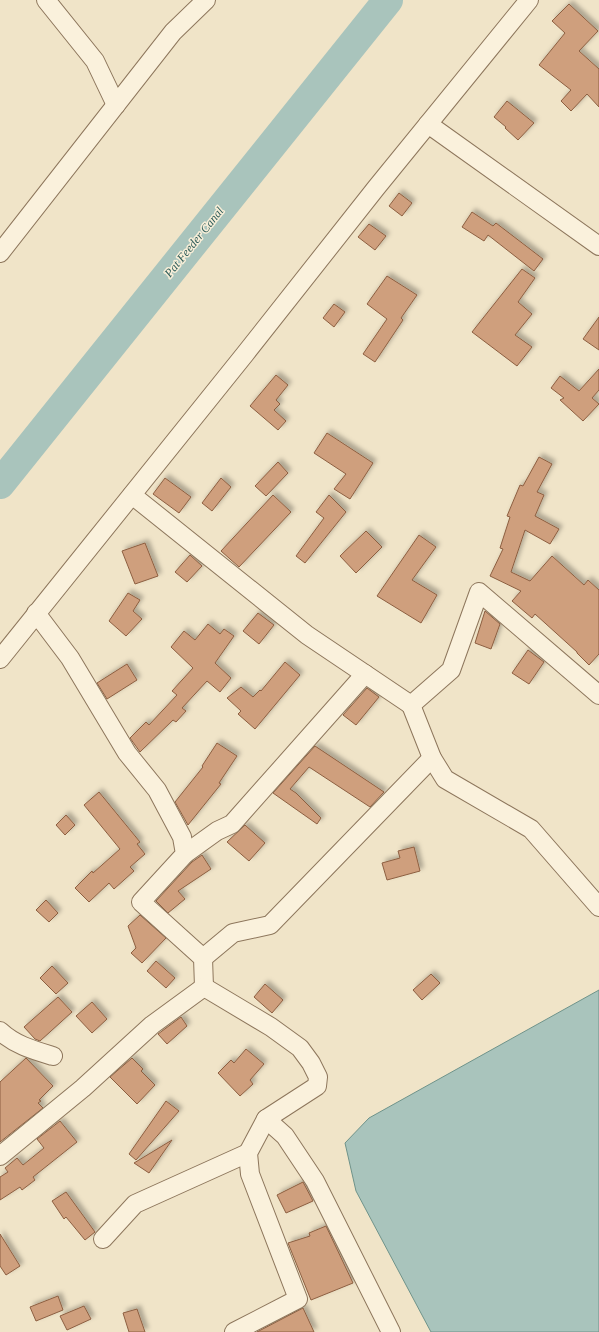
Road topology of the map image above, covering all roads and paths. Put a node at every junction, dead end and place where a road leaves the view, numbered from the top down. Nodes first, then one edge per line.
1 (46, 0) edge
2 (206, 0) edge
3 (529, 0) edge
4 (116, 105) junction
5 (428, 124) junction
6 (599, 246) edge
7 (0, 253) edge
8 (132, 495) junction
9 (36, 614) junction
10 (0, 659) edge
11 (365, 674) junction
12 (599, 695) edge
13 (411, 705) junction
14 (432, 758) junction
15 (185, 854) junction
16 (599, 907) edge
17 (203, 958) junction
18 (204, 988) junction
19 (0, 1031) edge
20 (53, 1056) dead end
21 (266, 1118) junction
22 (248, 1153) junction
23 (0, 1156) edge
24 (103, 1238) dead end
25 (234, 1332) edge
26 (392, 1332) edge

1 - 4 street
2 - 4 street
3 - 5 street
4 - 7 street
5 - 6 street
5 - 8 street
8 - 9 street
8 - 11 street
9 - 10 street
9 - 15 street
11 - 13 street
11 - 15 street
12 - 13 street
13 - 14 street
14 - 16 street
14 - 17 street
15 - 17 street
17 - 18 street
18 - 21 street
18 - 23 street
19 - 20 street
21 - 22 street
21 - 26 street
22 - 24 street
22 - 25 street

